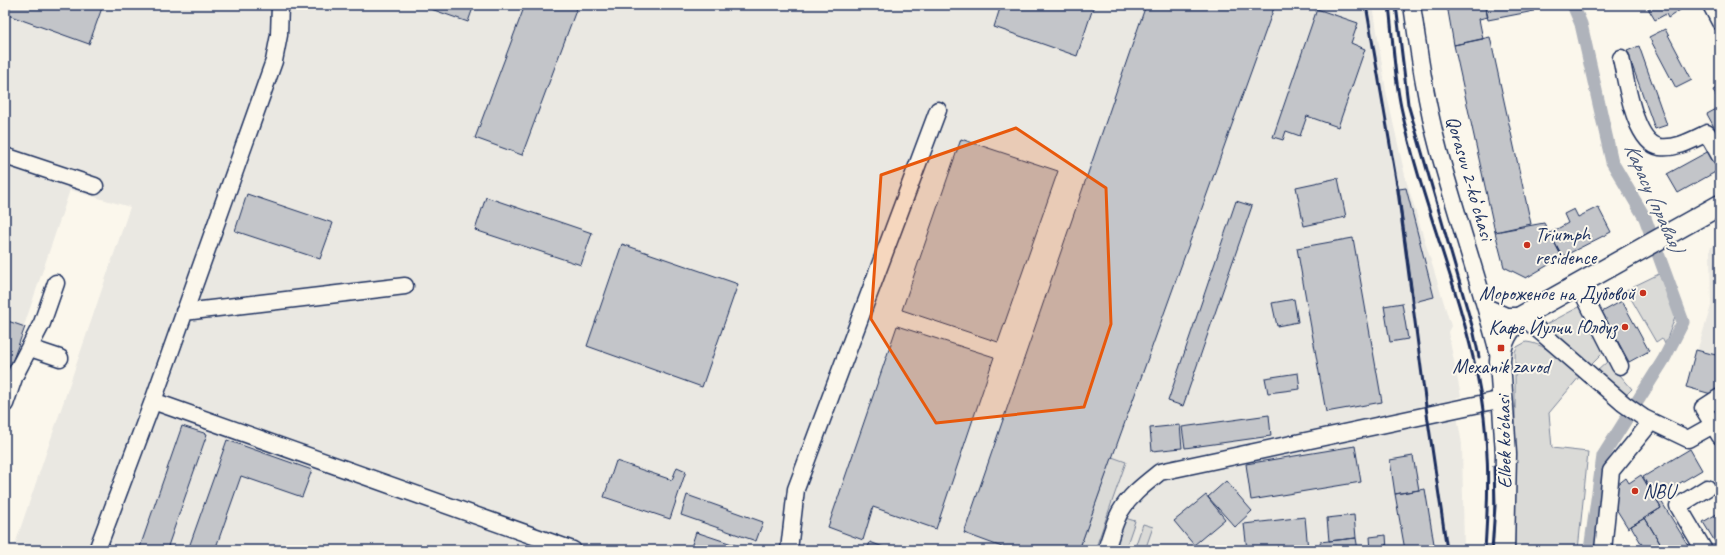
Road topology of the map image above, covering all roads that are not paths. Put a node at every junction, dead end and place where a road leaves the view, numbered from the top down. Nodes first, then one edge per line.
1 (280, 5) edge
2 (1412, 5) edge
3 (1711, 5) edge
4 (1720, 22) edge
5 (1620, 58) dead end
6 (938, 110) dead end
7 (5, 156) edge
8 (1720, 156) edge
9 (95, 186) dead end
10 (1720, 205) edge
11 (56, 282) dead end
12 (1578, 284) junction
13 (405, 286) dead end
14 (1486, 307) junction
15 (184, 312) junction
16 (1522, 316) junction
17 (30, 348) junction
18 (60, 358) dead end
19 (1500, 361) junction
20 (1620, 366) dead end
21 (1720, 397) edge
22 (1503, 399) junction
23 (153, 401) junction
24 (5, 404) edge
25 (1647, 420) junction
26 (1716, 430) edge
27 (1707, 488) dead end
28 (97, 550) edge
29 (573, 550) edge
30 (789, 550) edge
31 (1106, 550) edge
32 (1504, 550) edge
33 (1603, 550) edge
34 (1704, 550) edge

1 - 15 street
2 - 14 street, Qorasuv 2-koʻchasi
3 - 4 street
5 - 8 street
6 - 30 street
7 - 9 street
10 - 12 main road
11 - 17 street
12 - 16 main road
12 - 20 street
13 - 15 street
14 - 16 street
14 - 19 street, Qorasuv 2-koʻchasi
15 - 23 street
16 - 19 main road, Elbek ko'chasi
16 - 25 street
17 - 18 street
17 - 24 street
19 - 22 main road, Elbek ko'chasi
21 - 26 street
22 - 31 street
22 - 32 main road, Elbek ko'chasi
23 - 28 street
23 - 29 street
25 - 26 street
25 - 33 street
27 - 34 street

